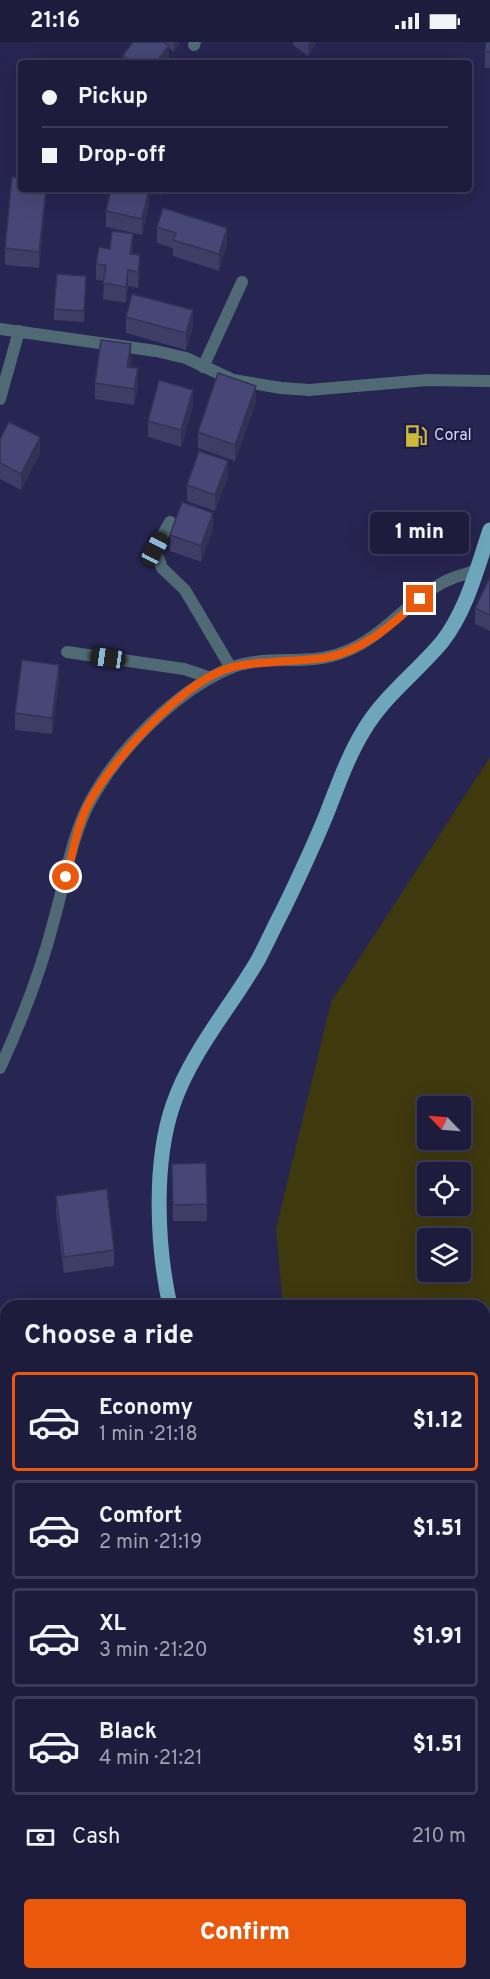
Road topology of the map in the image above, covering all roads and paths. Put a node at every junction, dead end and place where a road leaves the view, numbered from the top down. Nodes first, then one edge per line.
1 (242, 282) dead end
2 (0, 329) edge
3 (19, 331) junction
4 (203, 367) junction
5 (490, 381) edge
6 (0, 399) edge
7 (170, 522) dead end
8 (490, 530) edge
9 (478, 570) junction
10 (67, 652) dead end
11 (231, 668) junction
12 (211, 678) junction
13 (0, 1068) edge
14 (169, 1300) edge

1 - 4 street
2 - 3 street
3 - 4 street
3 - 6 street
4 - 5 street
7 - 11 street
8 - 9 main road
9 - 11 street
9 - 14 main road
10 - 12 street
11 - 12 street
12 - 13 street

